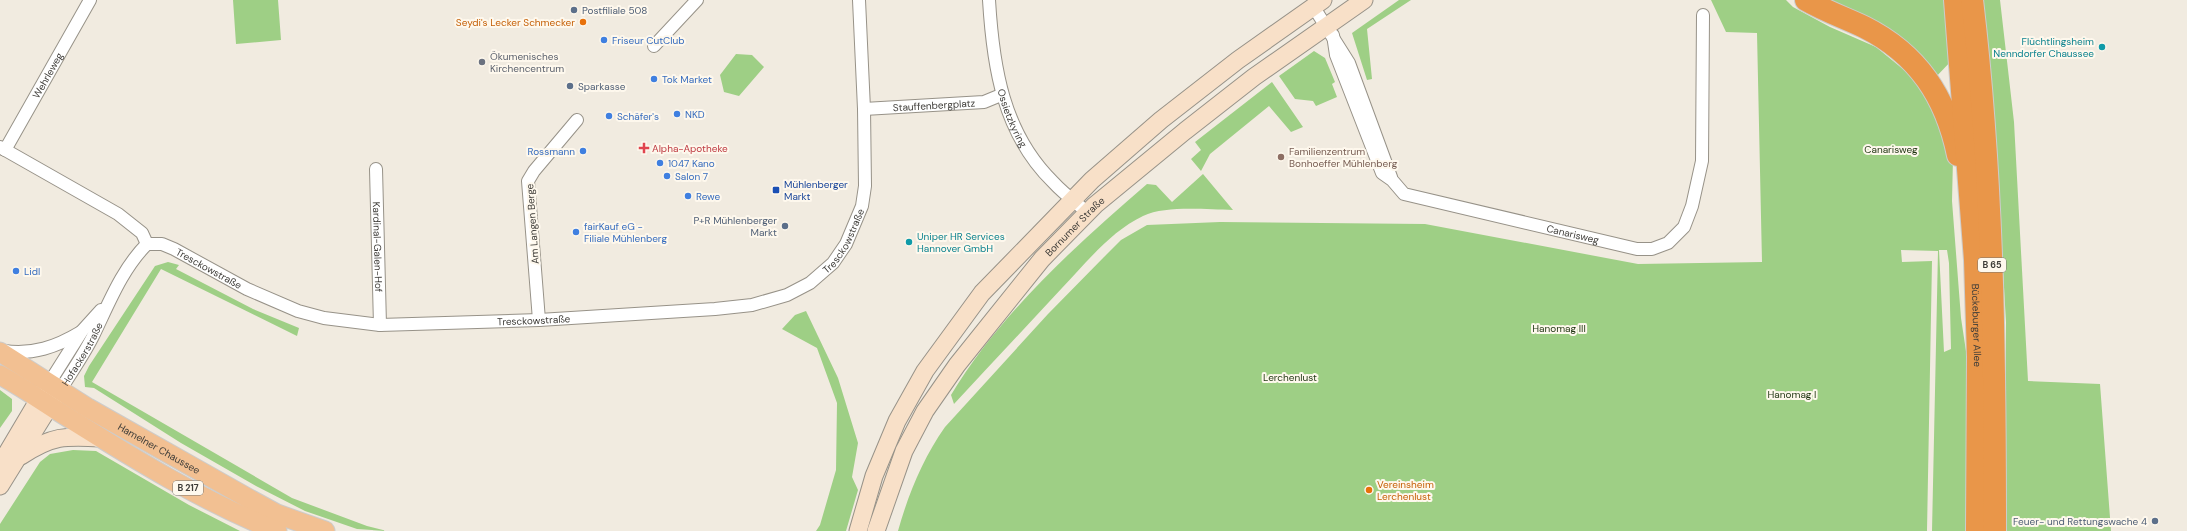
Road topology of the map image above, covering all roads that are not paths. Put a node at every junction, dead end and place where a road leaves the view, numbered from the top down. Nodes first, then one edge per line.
1 (90, 0) edge
2 (697, 0) edge
3 (859, 0) edge
4 (989, 0) edge
5 (1364, 0) edge
6 (1806, 0) edge
7 (1955, 0) edge
8 (1972, 0) edge
9 (1318, 3) edge
10 (1703, 16) dead end
11 (1330, 31) junction
12 (654, 46) dead end
13 (1002, 95) junction
14 (864, 109) junction
15 (576, 120) dead end
16 (2, 148) edge
17 (376, 169) dead end
18 (1073, 200) junction
19 (1087, 212) junction
20 (147, 244) junction
21 (109, 300) junction
22 (539, 320) junction
23 (380, 325) junction
24 (82, 331) junction
25 (0, 351) edge
26 (1978, 357) junction
27 (0, 375) edge
28 (55, 386) junction
29 (45, 402) junction
30 (102, 438) junction
31 (17, 458) junction
32 (0, 465) edge
33 (0, 486) edge
34 (277, 531) edge
35 (325, 531) edge
36 (858, 531) edge
37 (876, 531) edge
38 (1977, 531) edge
39 (1995, 531) edge

1 - 16 street, Wehrleweg
2 - 12 street
3 - 14 street, Tresckowstraße
4 - 13 street, Ossietzkyring
5 - 11 main road, Bornumer Straße
6 - 26 highway
7 - 26 highway, Bückeburger Allee / B 65
8 - 39 highway, Bückeburger Allee / B 65
9 - 11 street, Canarisweg
9 - 18 main road, Bornumer Straße
10 - 11 street, Canarisweg
11 - 19 main road, Bornumer Straße
13 - 14 street, Stauffenbergplatz
13 - 18 street, Ossietzkyring
14 - 22 street, Tresckowstraße
15 - 22 street, Am Langen Berge
16 - 20 street
17 - 23 street, Kardinal-Galen-Hof
18 - 19 street, Ossietzkyring
18 - 36 main road, Bornumer Straße
19 - 37 main road, Bornumer Straße
20 - 21 street, Hofackerstraße
20 - 23 street, Tresckowstraße
21 - 24 street, Hofackerstraße
21 - 28 street, Hofackerstraße
22 - 23 street, Tresckowstraße
24 - 25 street, Hofackerstraße
24 - 28 street, Hofackerstraße
25 - 28 main road, Hamelner Chaussee / B 217
26 - 38 highway, Bückeburger Allee / B 65
27 - 29 main road, Hamelner Chaussee / B 217
28 - 29 main road, Hofackerstraße
28 - 35 main road, Hamelner Chaussee / B 217
29 - 30 main road, Hamelner Chaussee / B 217
29 - 31 main road
29 - 32 main road
30 - 31 main road
30 - 34 main road, Hamelner Chaussee / B 217
31 - 33 main road

